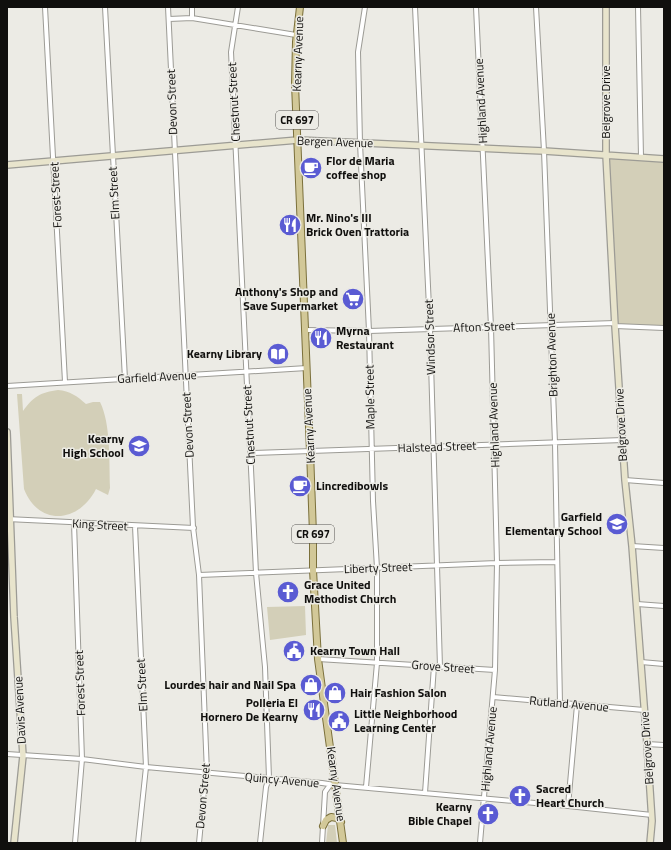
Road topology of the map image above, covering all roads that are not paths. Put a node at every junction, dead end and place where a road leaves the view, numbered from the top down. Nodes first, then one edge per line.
1 (45, 7) edge
2 (105, 7) edge
3 (168, 7) edge
4 (192, 7) edge
5 (238, 7) edge
6 (300, 7) edge
7 (365, 7) edge
8 (415, 7) edge
9 (476, 7) edge
10 (536, 7) edge
11 (606, 7) edge
12 (638, 7) edge
13 (192, 18) junction
14 (169, 19) junction
15 (235, 26) junction
16 (296, 35) junction
17 (298, 140) junction
18 (360, 143) junction
19 (236, 145) junction
20 (422, 146) junction
21 (483, 149) junction
22 (174, 151) junction
23 (544, 151) junction
24 (606, 154) junction
25 (112, 156) junction
26 (641, 157) junction
27 (664, 159) edge
28 (54, 161) junction
29 (7, 165) edge
30 (551, 325) junction
31 (615, 325) junction
32 (491, 327) junction
33 (664, 328) edge
34 (430, 329) junction
35 (305, 330) junction
36 (369, 331) junction
37 (307, 368) junction
38 (246, 372) junction
39 (186, 376) junction
40 (124, 379) junction
41 (65, 382) junction
42 (7, 386) edge
43 (7, 432) edge
44 (623, 440) junction
45 (555, 443) junction
46 (494, 445) junction
47 (433, 447) junction
48 (372, 449) junction
49 (310, 451) junction
50 (251, 453) junction
51 (625, 480) junction
52 (664, 483) edge
53 (9, 520) edge
54 (74, 523) junction
55 (135, 526) junction
56 (194, 528) junction
57 (632, 546) junction
58 (664, 548) edge
59 (557, 562) junction
60 (497, 563) junction
61 (436, 566) junction
62 (377, 568) junction
63 (313, 570) junction
64 (256, 573) junction
65 (199, 575) junction
66 (637, 604) junction
67 (664, 606) edge
68 (318, 659) junction
69 (641, 662) junction
70 (377, 663) junction
71 (664, 664) edge
72 (434, 666) junction
73 (440, 667) junction
74 (495, 670) junction
75 (493, 697) junction
76 (560, 703) junction
77 (577, 705) junction
78 (644, 710) junction
79 (648, 744) junction
80 (664, 745) edge
81 (7, 754) edge
82 (23, 756) junction
83 (82, 759) junction
84 (146, 766) junction
85 (207, 773) junction
86 (269, 778) junction
87 (335, 785) junction
88 (366, 787) junction
89 (424, 793) junction
90 (484, 798) junction
91 (568, 806) junction
92 (652, 815) junction
93 (341, 822) junction
94 (323, 826) junction
95 (14, 843) edge
96 (75, 843) edge
97 (138, 843) edge
98 (199, 843) edge
99 (260, 843) edge
100 (322, 843) edge
101 (344, 843) edge
102 (480, 843) edge
103 (650, 843) edge

1 - 28 street, Forest Street
2 - 25 street, Elm Street
3 - 14 street, Devon Street
4 - 13 street
5 - 15 street, Chestnut Street
6 - 16 main road, Kearny Avenue / CR 697
7 - 18 street, Maple Street
8 - 20 street, Windsor Street
9 - 21 street, Highland Avenue
10 - 23 street, Brighton Avenue
11 - 24 street, Belgrove Drive
12 - 26 street
13 - 14 street
13 - 15 street
14 - 22 street, Devon Street
15 - 16 street
15 - 19 street, Chestnut Street
16 - 17 main road, Kearny Avenue / CR 697
17 - 18 street, Bergen Avenue
17 - 19 street, Bergen Avenue
17 - 35 main road, Kearny Avenue / CR 697
18 - 20 street, Bergen Avenue
18 - 36 street, Maple Street
19 - 22 street, Bergen Avenue
19 - 38 street, Chestnut Street
20 - 21 street, Bergen Avenue
20 - 34 street, Windsor Street
21 - 23 street, Bergen Avenue
21 - 32 street, Highland Avenue
22 - 25 street, Bergen Avenue
22 - 39 street, Devon Street
23 - 24 street, Bergen Avenue
23 - 30 street, Brighton Avenue
24 - 26 street, Bergen Avenue
24 - 31 street, Belgrove Drive
25 - 28 street, Bergen Avenue
25 - 40 street, Elm Street
26 - 27 street, Bergen Avenue
28 - 29 street, Bergen Avenue
28 - 41 street, Forest Street
30 - 31 street, Afton Street
30 - 32 street, Afton Street
30 - 45 street, Brighton Avenue
31 - 33 street, Afton Street
31 - 44 street, Belgrove Drive
32 - 34 street, Afton Street
32 - 46 street, Highland Avenue
34 - 36 street, Afton Street
34 - 47 street, Windsor Street
35 - 36 street, Afton Street
35 - 37 main road, Kearny Avenue / CR 697
36 - 48 street, Maple Street
37 - 38 street, Garfield Avenue
37 - 49 main road, Kearny Avenue / CR 697
38 - 39 street, Garfield Avenue
38 - 50 street, Chestnut Street
39 - 40 street, Garfield Avenue
39 - 56 street, Devon Street
40 - 41 street, Garfield Avenue
41 - 42 street, Garfield Avenue
43 - 53 street, Davis Avenue
44 - 45 street, Halstead Street
44 - 51 street, Belgrove Drive
45 - 46 street, Halstead Street
45 - 59 street, Brighton Avenue
46 - 47 street, Halstead Street
46 - 60 street, Highland Avenue
47 - 48 street, Halstead Street
47 - 61 street, Windsor Street
48 - 49 street, Halstead Street
48 - 62 street, Maple Street
49 - 50 street, Halstead Street
49 - 63 main road, Kearny Avenue / CR 697
50 - 64 street, Chestnut Street
51 - 52 street
51 - 57 street, Belgrove Drive
53 - 54 street, King Street
53 - 82 street, Davis Avenue
54 - 55 street, King Street
54 - 83 street, Forest Street
55 - 56 street, King Street
55 - 84 street, Elm Street
56 - 65 street, Devon Street
57 - 58 street
57 - 66 street, Belgrove Drive
59 - 60 street, Liberty Street
59 - 76 street, Brighton Avenue
60 - 61 street, Liberty Street
60 - 74 street, Highland Avenue
61 - 62 street, Liberty Street
61 - 73 street, Windsor Street
62 - 63 street, Liberty Street
62 - 70 street, Maple Street
63 - 64 street, Liberty Street
63 - 68 main road, Kearny Avenue / CR 697
64 - 65 street, Liberty Street
64 - 86 street, Chestnut Street
65 - 85 street, Devon Street
66 - 67 street
66 - 69 street, Belgrove Drive
68 - 70 street, Grove Street
68 - 87 main road, Kearny Avenue / CR 697
69 - 71 street
69 - 78 street, Belgrove Drive
70 - 72 street, Grove Street
70 - 88 street, Maple Street
72 - 73 street, Grove Street
72 - 89 street
73 - 74 street, Grove Street
74 - 75 street, Highland Avenue
75 - 76 street, Rutland Avenue
75 - 90 street, Highland Avenue
76 - 77 street, Rutland Avenue
77 - 78 street, Rutland Avenue
77 - 91 street
78 - 79 street, Belgrove Drive
79 - 80 street
79 - 92 street, Belgrove Drive
81 - 82 street, Quincy Avenue
82 - 83 street, Quincy Avenue
82 - 95 street, Davis Avenue
83 - 84 street, Quincy Avenue
83 - 96 street, Forest Street
84 - 85 street, Quincy Avenue
84 - 97 street, Elm Street
85 - 86 street, Quincy Avenue
85 - 98 street, Devon Street
86 - 87 street, Quincy Avenue
86 - 99 street, Chestnut Street
87 - 88 street, Quincy Avenue
87 - 93 main road, Kearny Avenue / CR 697
87 - 94 street
88 - 89 street, Quincy Avenue
89 - 90 street, Quincy Avenue
90 - 91 street, Quincy Avenue
90 - 102 street, Highland Avenue
91 - 92 street, Quincy Avenue
92 - 103 street, Belgrove Drive
93 - 94 main road
93 - 101 main road, Kearny Avenue / CR 697
94 - 100 street

